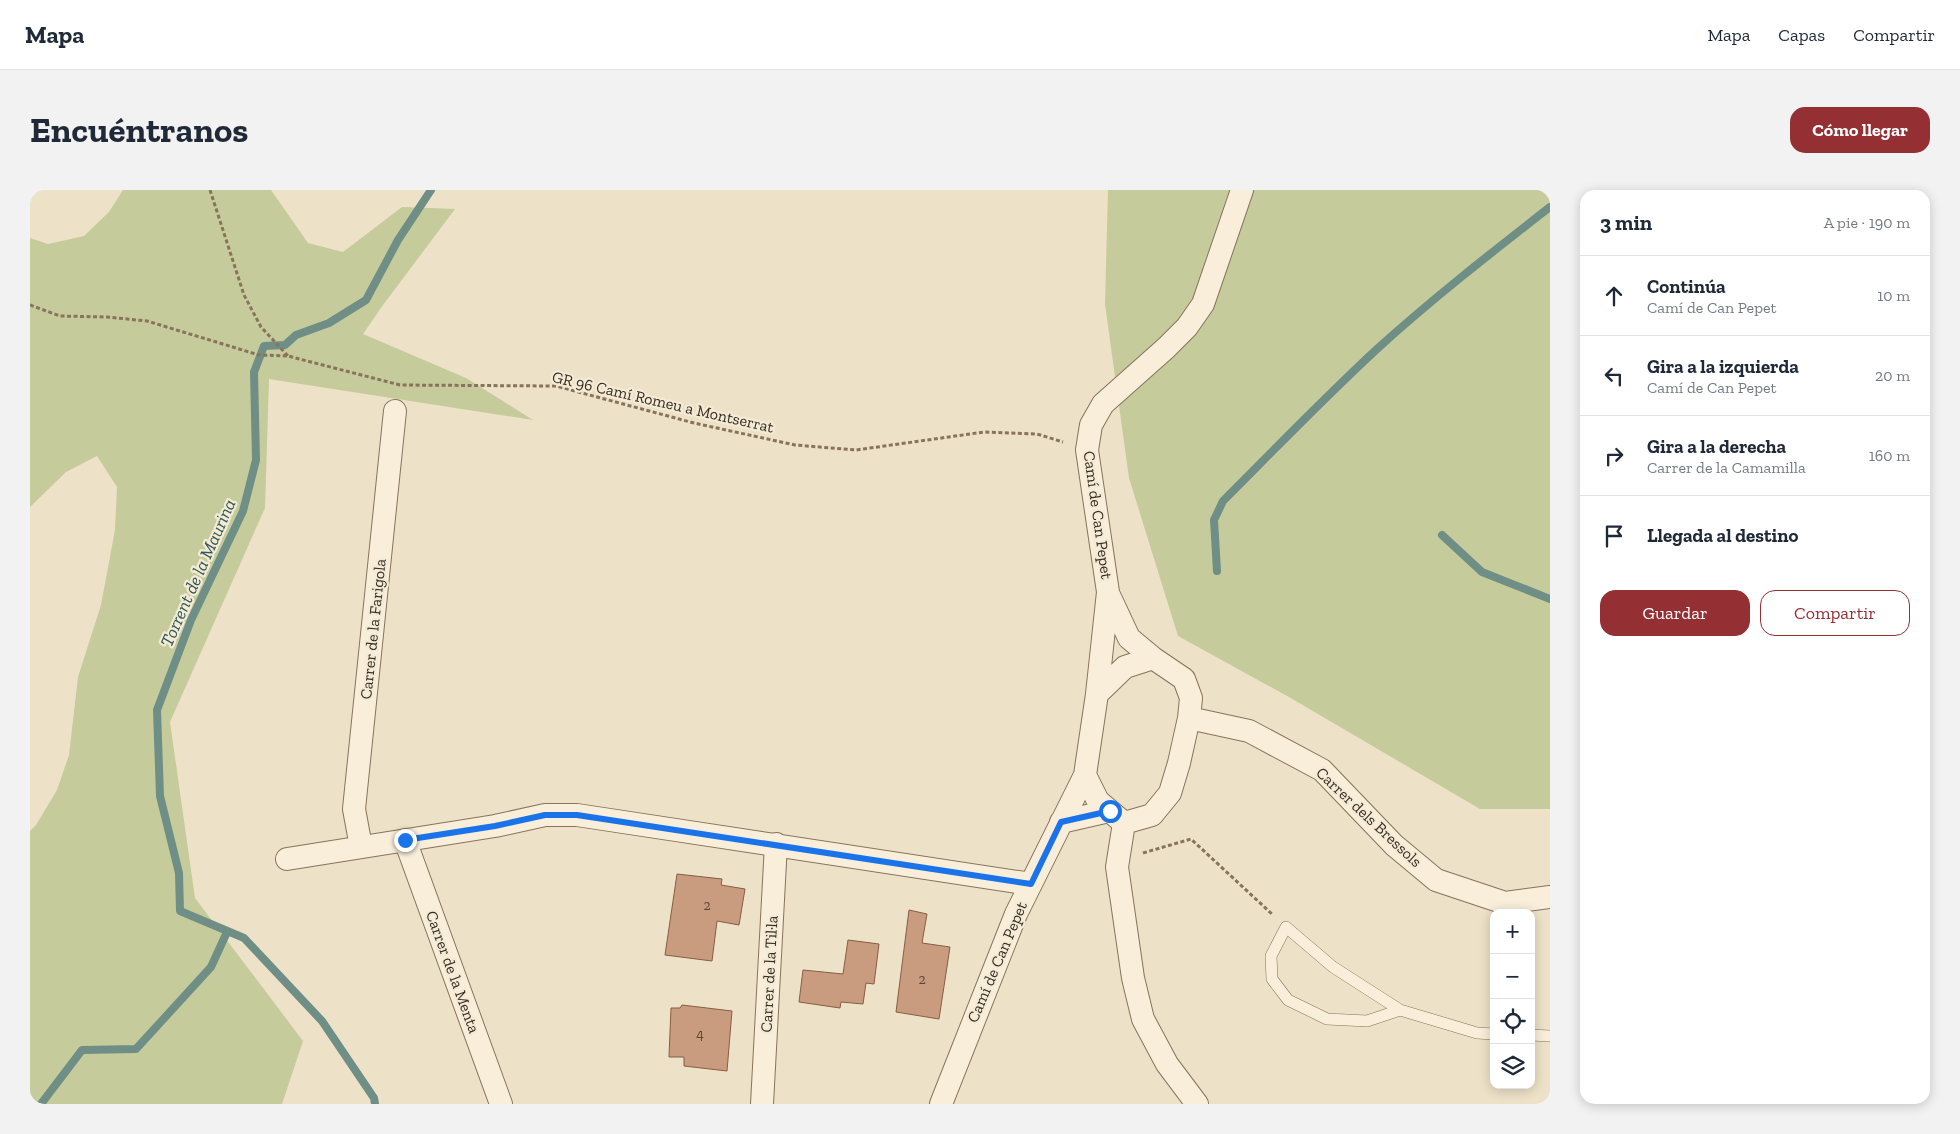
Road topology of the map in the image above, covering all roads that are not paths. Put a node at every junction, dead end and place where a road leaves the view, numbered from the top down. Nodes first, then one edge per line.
1 (1242, 190) edge
2 (395, 411) dead end
3 (1108, 592) junction
4 (1153, 658) junction
5 (1097, 694) junction
6 (1190, 718) junction
7 (1085, 775) junction
8 (1117, 817) junction
9 (1061, 822) junction
10 (405, 840) junction
11 (776, 844) junction
12 (361, 847) junction
13 (287, 859) dead end
14 (1031, 884) junction
15 (1550, 897) edge
16 (1400, 1010) junction
17 (1490, 1034) edge
18 (1535, 1035) edge
19 (1550, 1036) edge
20 (501, 1104) edge
21 (762, 1104) edge
22 (941, 1104) edge
23 (1197, 1104) edge

1 - 3 street, Camí de Can Pepet
2 - 12 street, Carrer de la Farigola
3 - 4 street, Camí de Can Pepet
3 - 5 street, Camí de Can Pepet
4 - 5 street
4 - 6 street
5 - 7 street
6 - 8 street
6 - 15 street, Carrer dels Bressols
7 - 8 street
7 - 9 street, Camí de Can Pepet
8 - 9 street
8 - 23 street
9 - 14 street, Camí de Can Pepet
10 - 11 street
10 - 12 street
10 - 20 street, Carrer de la Menta
11 - 14 street
11 - 21 street, Carrer de la Til·la
12 - 13 street
14 - 22 street, Camí de Can Pepet
16 - 16 lane
16 - 17 lane
18 - 19 lane

